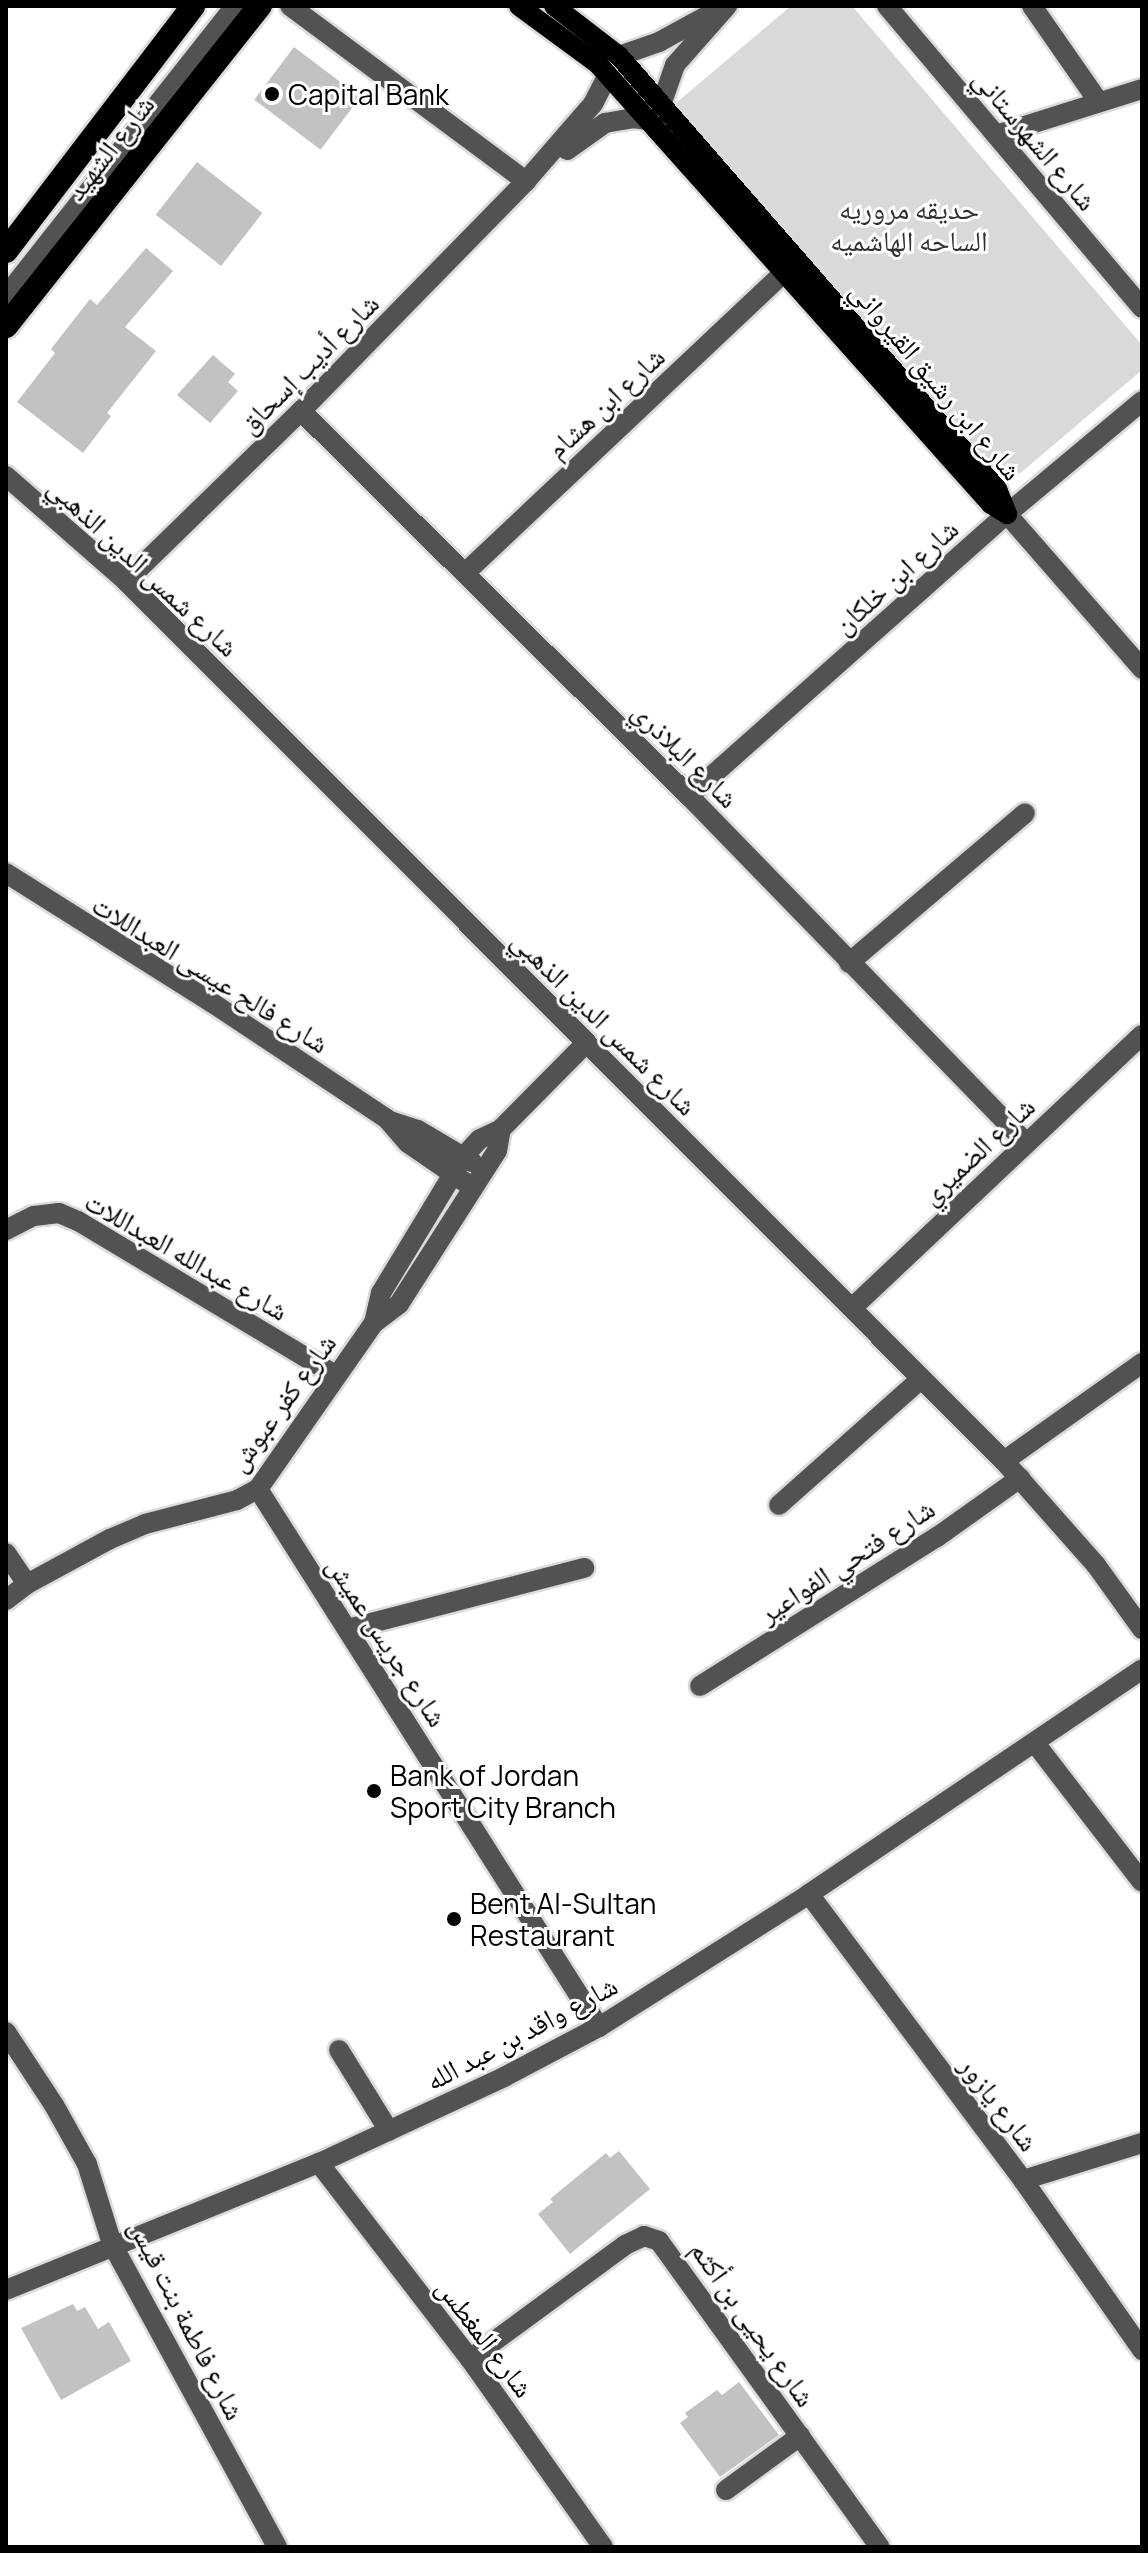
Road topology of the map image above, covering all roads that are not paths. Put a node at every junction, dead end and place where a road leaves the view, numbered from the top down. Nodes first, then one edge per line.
1 (193, 6) edge
2 (221, 6) edge
3 (235, 6) edge
4 (260, 6) edge
5 (290, 6) edge
6 (519, 6) edge
7 (554, 6) edge
8 (725, 6) edge
9 (887, 6) edge
10 (1032, 6) edge
11 (182, 16) edge
12 (619, 56) junction
13 (607, 76) junction
14 (1140, 94) edge
15 (1098, 101) junction
16 (655, 112) junction
17 (996, 135) junction
18 (526, 181) junction
19 (6, 251) edge
20 (783, 273) junction
21 (6, 279) edge
22 (6, 296) edge
23 (1142, 308) edge
24 (6, 326) edge
25 (1142, 401) edge
26 (301, 411) junction
27 (6, 476) edge
28 (1007, 514) junction
29 (465, 573) junction
30 (126, 581) junction
31 (1142, 669) edge
32 (689, 796) junction
33 (1025, 813) dead end
34 (6, 873) edge
35 (849, 963) junction
36 (1142, 1035) edge
37 (585, 1044) junction
38 (387, 1119) junction
39 (501, 1129) junction
40 (1025, 1142) junction
41 (464, 1156) junction
42 (484, 1170) junction
43 (452, 1175) junction
44 (472, 1187) junction
45 (6, 1230) edge
46 (852, 1308) junction
47 (374, 1323) junction
48 (1142, 1363) edge
49 (335, 1375) junction
50 (920, 1380) junction
51 (1004, 1461) junction
52 (1020, 1478) junction
53 (258, 1489) junction
54 (779, 1505) dead end
55 (6, 1553) edge
56 (584, 1568) dead end
57 (27, 1584) junction
58 (6, 1600) edge
59 (348, 1629) junction
60 (1142, 1629) edge
61 (1142, 1669) edge
62 (700, 1686) dead end
63 (1035, 1743) junction
64 (1142, 1882) edge
65 (809, 1894) junction
66 (599, 2027) junction
67 (6, 2032) edge
68 (339, 2050) dead end
69 (389, 2131) junction
70 (1142, 2143) edge
71 (319, 2163) junction
72 (1023, 2180) junction
73 (112, 2244) junction
74 (6, 2290) edge
75 (1142, 2350) edge
76 (470, 2359) junction
77 (800, 2436) junction
78 (726, 2490) dead end
79 (277, 2547) edge
80 (603, 2547) edge
81 (880, 2547) edge

1 - 11 highway, شارع الشهيد
2 - 21 street
3 - 22 street
4 - 24 highway, شارع الشهيد
5 - 18 street
6 - 13 main road
7 - 12 main road
8 - 12 street
8 - 16 street
9 - 17 street, شارع الشهرستاني
10 - 15 street
11 - 19 highway, شارع الشهيد
12 - 16 main road
13 - 16 main road
13 - 18 street, شارع أديب إسحاق
14 - 15 street
15 - 17 street
16 - 18 street, شارع أديب إسحاق
16 - 20 main road, شارع ابن رشيق القيرواني
16 - 28 main road, شارع ابن رشيق القيرواني
17 - 23 street, شارع الشهرستاني
18 - 26 street, شارع أديب إسحاق
20 - 28 main road, شارع ابن رشيق القيرواني
20 - 29 street, شارع ابن هشام
25 - 28 street, شارع ابن خلكان
26 - 29 street, شارع البلاذري
26 - 30 street, شارع أديب إسحاق
27 - 30 street, شارع شمس الدين الذهبي
28 - 31 street, شارع ابن رشيق القيرواني
28 - 32 street, شارع ابن خلكان
29 - 32 street, شارع البلاذري
30 - 37 street, شارع شمس الدين الذهبي
32 - 35 street, شارع البلاذري
33 - 35 street
34 - 38 street, شارع فالح عيسى العبداللات
35 - 40 street, شارع البلاذري
36 - 40 street, شارع الضميري
37 - 39 street, شارع كفر عبوش
37 - 46 street, شارع شمس الدين الذهبي
38 - 41 street, شارع فالح عيسى العبداللات
38 - 43 street, شارع فالح عيسى العبداللات
39 - 41 street, شارع كفر عبوش
39 - 42 street, شارع كفر عبوش
40 - 46 street, شارع الضميري
41 - 42 street, شارع فالح عيسى العبداللات
41 - 43 street, شارع كفر عبوش
42 - 44 street, شارع كفر عبوش
43 - 44 street, شارع فالح عيسى العبداللات
43 - 47 street, شارع كفر عبوش
44 - 47 street, شارع كفر عبوش
45 - 49 street, شارع عبدالله العبداللات
46 - 50 street, شارع شمس الدين الذهبي
47 - 49 street, شارع كفر عبوش
48 - 51 street
49 - 53 street, شارع كفر عبوش
50 - 51 street, شارع شمس الدين الذهبي
50 - 54 street
51 - 52 street, شارع شمس الدين الذهبي
52 - 60 street, شارع شمس الدين الذهبي
52 - 62 street, شارع فتحي الفواعير
53 - 57 street, شارع كفر عبوش
53 - 59 street, شارع جريس عميش
55 - 57 street
56 - 59 street
57 - 58 street, شارع كفر عبوش
59 - 66 street, شارع جريس عميش
61 - 63 street, شارع واقد بن عبد الله
63 - 64 street
63 - 65 street, شارع واقد بن عبد الله
65 - 66 street, شارع واقد بن عبد الله
65 - 72 street, شارع يازور
66 - 69 street, شارع واقد بن عبد الله
67 - 73 street, شارع فاطمة بنت قيس
68 - 69 street
69 - 71 street, شارع واقد بن عبد الله
70 - 72 street
71 - 73 street, شارع واقد بن عبد الله
71 - 76 street, شارع المغطس
72 - 75 street, شارع يازور
73 - 74 street, شارع واقد بن عبد الله
73 - 79 street, شارع فاطمة بنت قيس
76 - 77 street, شارع يحيى بن أكثم
76 - 80 street, شارع المغطس
77 - 78 street
77 - 81 street, شارع يحيى بن أكثم

